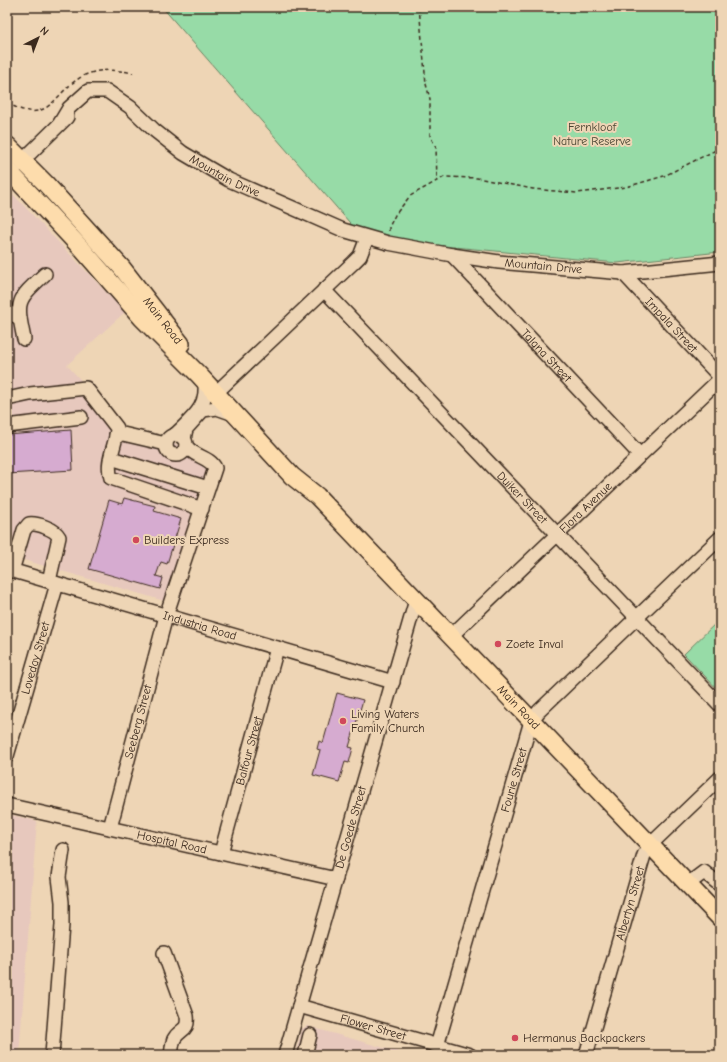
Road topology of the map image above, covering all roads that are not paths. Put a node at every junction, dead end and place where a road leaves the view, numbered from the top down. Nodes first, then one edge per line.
1 (7, 145) edge
2 (23, 160) junction
3 (8, 172) edge
4 (367, 238) junction
5 (452, 256) junction
6 (720, 263) edge
7 (44, 274) dead end
8 (623, 274) junction
9 (324, 290) junction
10 (7, 312) edge
11 (20, 318) junction
12 (24, 339) dead end
13 (720, 378) edge
14 (204, 380) junction
15 (220, 388) junction
16 (7, 399) edge
17 (237, 416) junction
18 (80, 417) dead end
19 (7, 426) edge
20 (116, 435) junction
21 (182, 440) junction
22 (166, 444) junction
23 (640, 455) junction
24 (111, 458) junction
25 (208, 488) junction
26 (317, 496) junction
27 (202, 509) junction
28 (557, 534) junction
29 (720, 538) edge
30 (9, 570) edge
31 (53, 583) junction
32 (416, 600) junction
33 (166, 616) junction
34 (637, 618) junction
35 (451, 636) junction
36 (277, 648) junction
37 (393, 682) junction
38 (720, 705) edge
39 (531, 720) junction
40 (7, 756) edge
41 (720, 778) edge
42 (7, 805) edge
43 (110, 828) junction
44 (650, 845) junction
45 (63, 850) dead end
46 (221, 853) junction
47 (336, 879) junction
48 (688, 884) junction
49 (720, 885) edge
50 (720, 918) edge
51 (164, 953) dead end
52 (299, 1006) junction
53 (310, 1035) dead end
54 (437, 1046) junction
55 (52, 1055) edge
56 (171, 1055) edge
57 (285, 1055) edge
58 (305, 1055) edge
59 (470, 1055) edge
60 (586, 1055) edge

1 - 2 main road, Main Road
2 - 3 street, Mountain Drive
2 - 4 street, Mountain Drive
2 - 15 main road, Main Road
3 - 14 main road, Main Road
4 - 5 street, Mountain Drive
4 - 9 street
5 - 8 street, Mountain Drive
5 - 23 street, Talana Street
6 - 8 street, Mountain Drive
7 - 11 street
8 - 13 street, Impala Street
9 - 15 street
9 - 28 street, Duiker Street
10 - 11 street
11 - 12 street
13 - 23 street, Flora Avenue
14 - 17 main road, Main Road
14 - 21 street
15 - 26 main road, Main Road
16 - 20 street
17 - 21 street
17 - 26 main road, Main Road
18 - 19 street
20 - 22 street
20 - 24 street
21 - 22 street
21 - 22 street
21 - 25 street, Seeberg Street
23 - 28 street, Flora Avenue
24 - 25 street
24 - 27 street
25 - 27 street, Seeberg Street
26 - 32 main road, Main Road
27 - 33 street, Seeberg Street
28 - 34 street, Duiker Street
28 - 35 street, Flora Avenue
29 - 34 street, Fourie Street
30 - 31 street, Industria Road
30 - 31 street, Loveday Street
31 - 33 street, Industria Road
31 - 40 street, Loveday Street
32 - 35 main road, Main Road
32 - 37 street, De Goede Street
33 - 36 street, Industria Road
33 - 43 street, Seeberg Street
34 - 38 street, Duiker Street
34 - 39 street, Fourie Street
35 - 39 main road, Main Road
36 - 37 street, Industria Road
36 - 46 street, Balfour Street
37 - 47 street, De Goede Street
39 - 44 main road, Main Road
39 - 54 street, Fourie Street
41 - 44 street, Albertyn Street
42 - 43 street, Hospital Road
43 - 46 street, Hospital Road
44 - 48 main road, Main Road
44 - 60 street, Albertyn Street
45 - 55 street
46 - 47 street, Hospital Road
47 - 52 street, De Goede Street
48 - 49 street
48 - 50 main road, Main Road
51 - 56 street
52 - 54 street, Flower Street
52 - 57 street, De Goede Street
53 - 58 street
54 - 59 street, Flower Street

